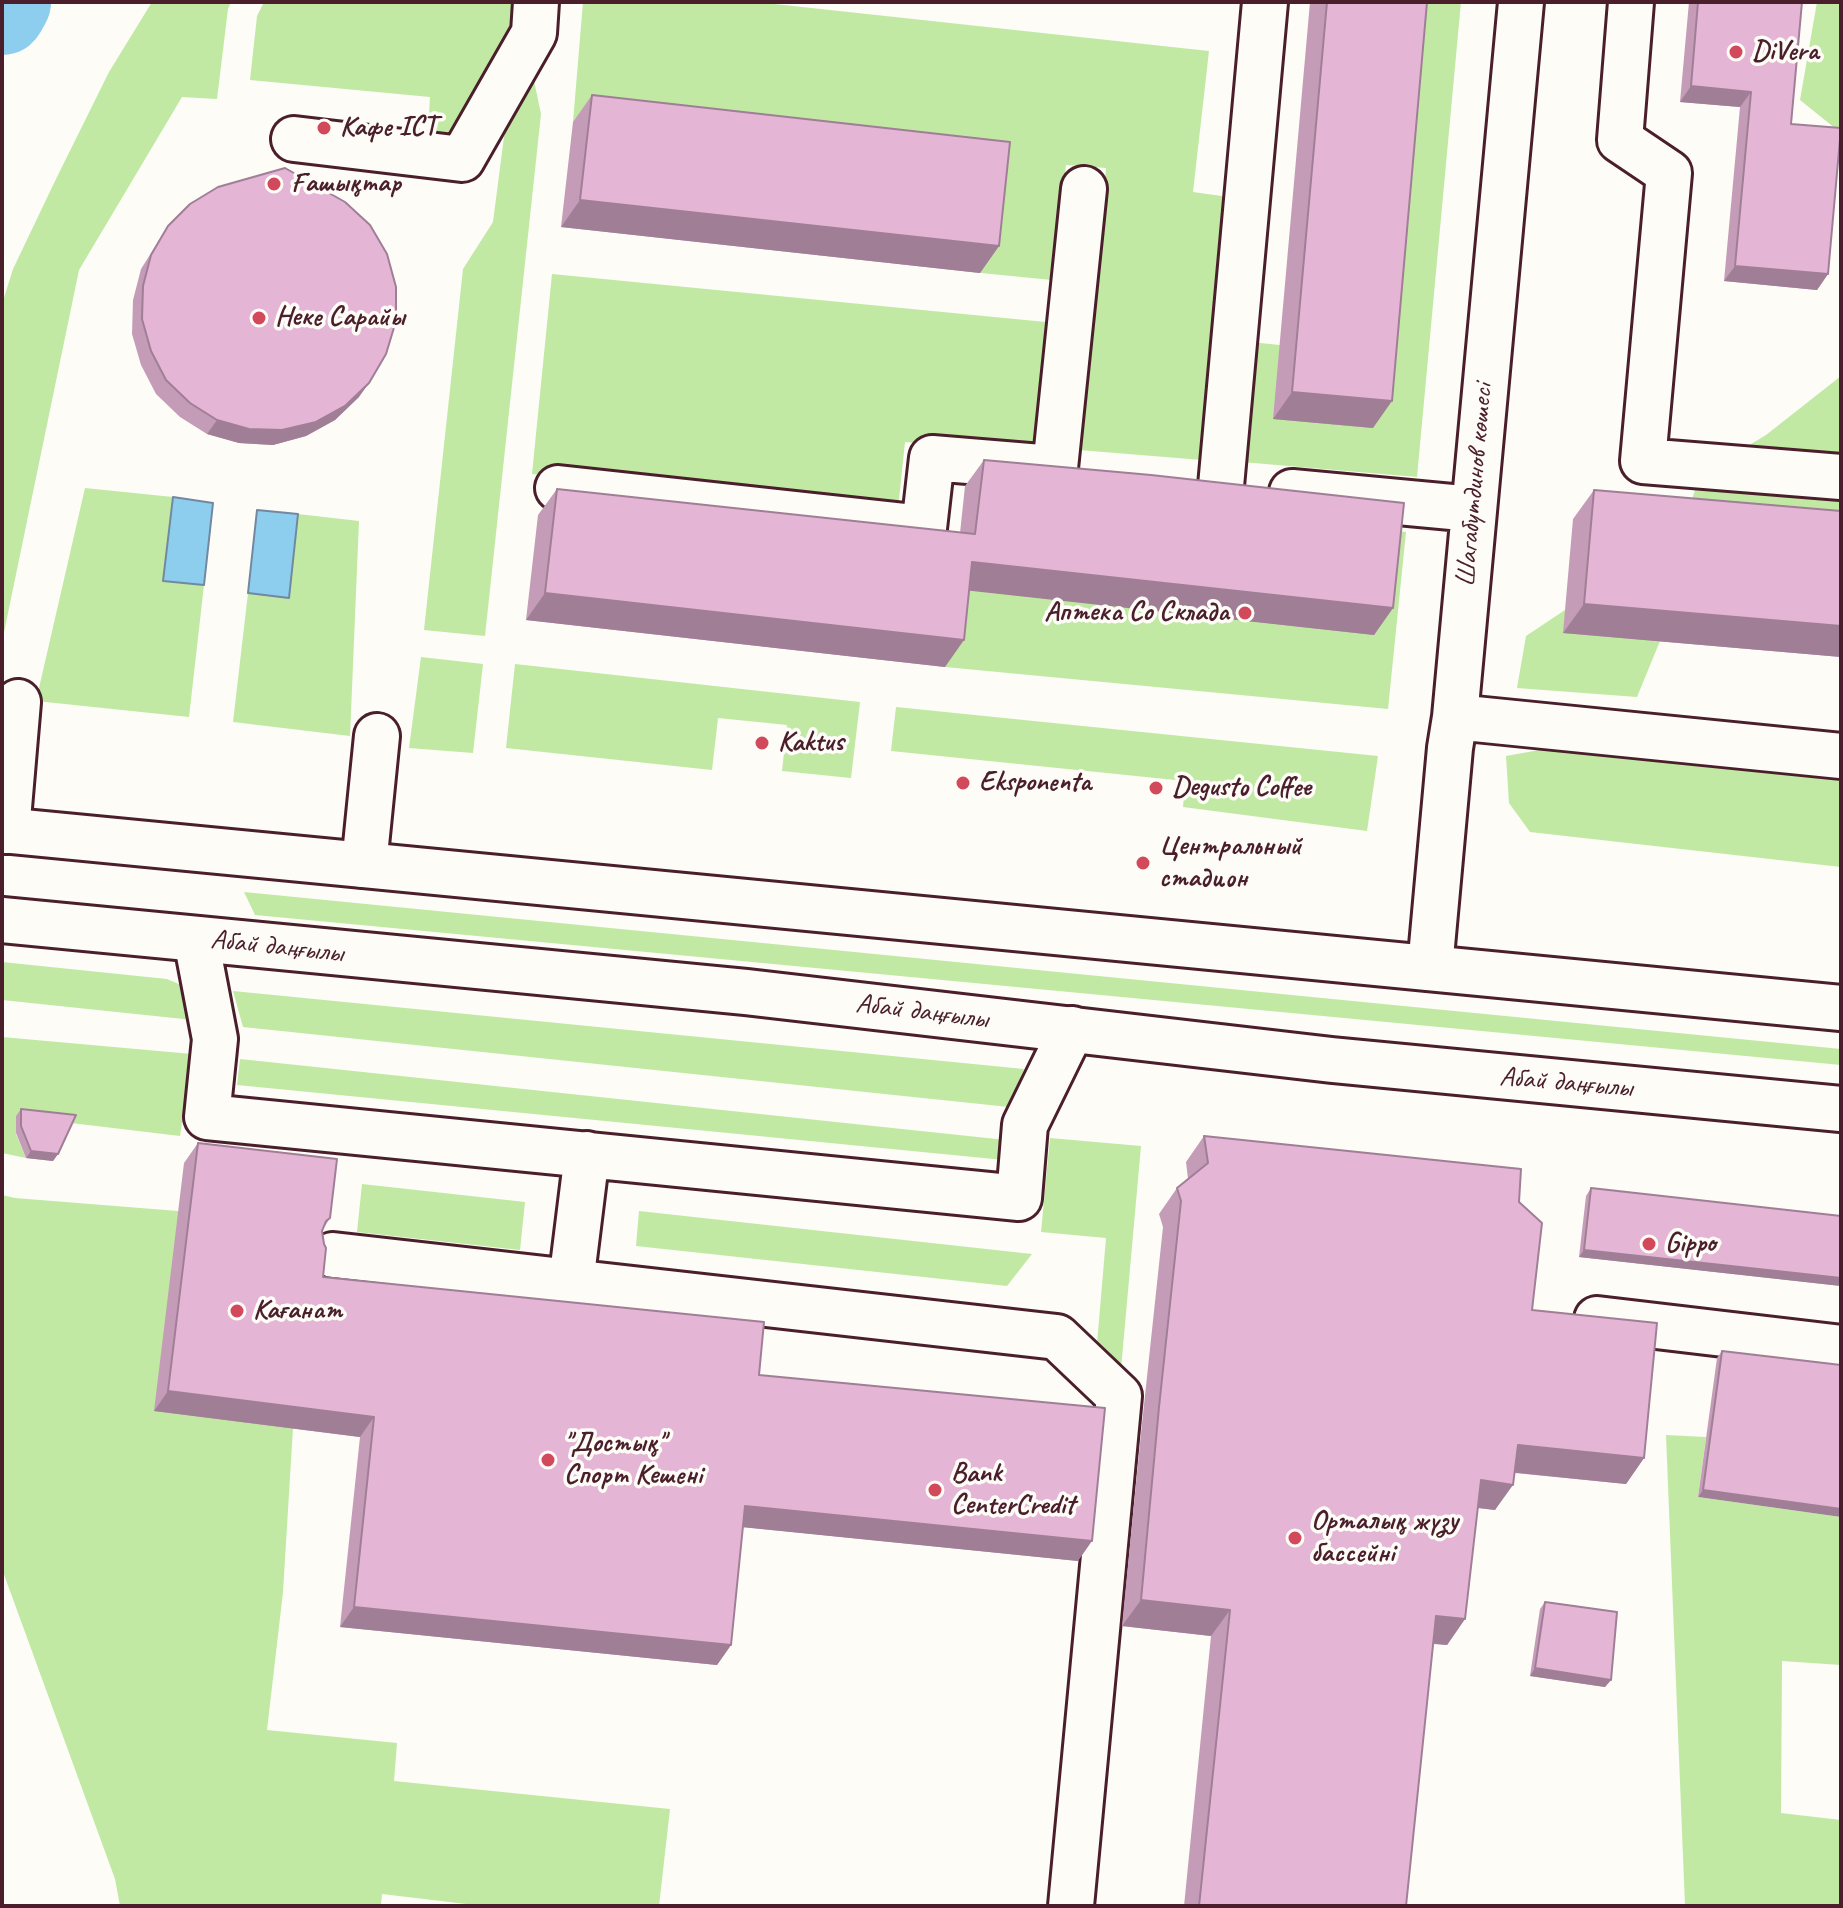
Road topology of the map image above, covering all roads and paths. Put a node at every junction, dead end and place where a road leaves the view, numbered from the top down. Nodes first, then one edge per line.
1 (536, 2) edge
2 (1265, 2) edge
3 (1521, 2) edge
4 (1631, 2) edge
5 (294, 139) dead end
6 (1084, 189) dead end
7 (1841, 471) edge
8 (558, 488) edge
9 (1473, 509) junction
10 (18, 702) dead end
11 (1455, 717) junction
12 (377, 736) dead end
13 (1841, 756) edge
14 (5, 830) edge
15 (364, 865) junction
16 (2, 920) edge
17 (196, 939) junction
18 (1430, 968) junction
19 (1841, 1008) edge
20 (1072, 1029) junction
21 (1841, 1109) edge
22 (587, 1154) junction
23 (333, 1255) dead end
24 (571, 1283) junction
25 (1585, 1317) edge
26 (1841, 1348) edge
27 (1071, 1906) edge

1 - 5 main road
2 - 9 main road
3 - 9 main road, Шагабутдинов көшесі
4 - 7 main road
6 - 8 main road
9 - 11 main road, Шагабутдинов көшесі
10 - 14 main road
11 - 13 main road
11 - 18 main road, Шагабутдинов көшесі
12 - 15 main road
14 - 15 main road
15 - 18 main road
16 - 17 main road, Абай даңғылы
17 - 20 main road, Абай даңғылы
17 - 22 main road
18 - 19 main road
20 - 21 main road, Абай даңғылы
20 - 22 main road
22 - 24 main road
23 - 24 main road
24 - 27 main road
25 - 26 main road

